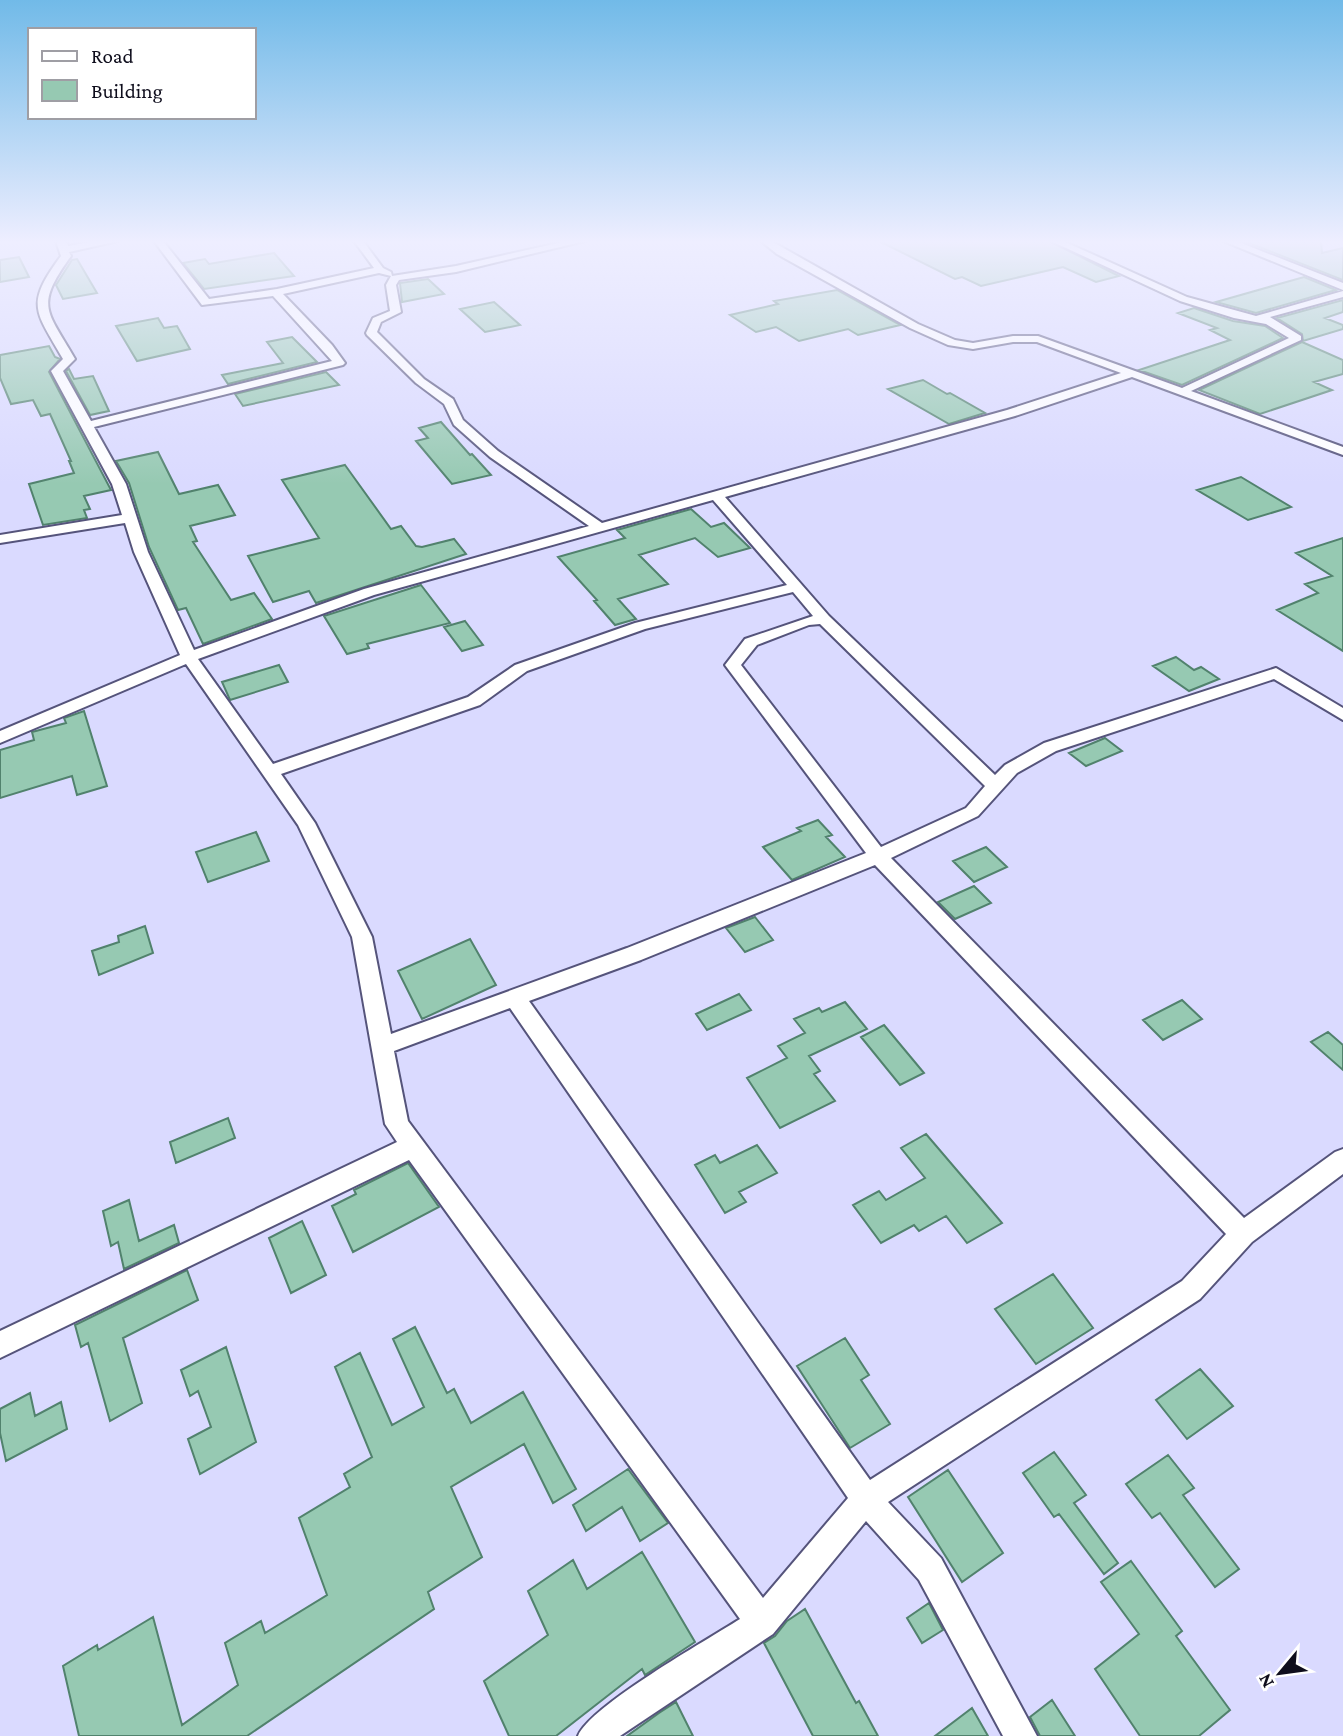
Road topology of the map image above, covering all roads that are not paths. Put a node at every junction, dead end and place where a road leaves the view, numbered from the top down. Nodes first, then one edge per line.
1 (46, 322) edge
2 (304, 322) edge
3 (376, 322) edge
4 (909, 322) edge
5 (1267, 322) edge
6 (1134, 373) junction
7 (1184, 392) junction
8 (85, 426) junction
9 (1343, 450) edge
10 (717, 496) junction
11 (130, 518) junction
12 (601, 528) junction
13 (0, 539) edge
14 (797, 587) junction
15 (824, 619) junction
16 (190, 657) junction
17 (1343, 715) edge
18 (0, 737) edge
19 (270, 771) junction
20 (996, 786) junction
21 (877, 856) junction
22 (515, 999) junction
23 (381, 1047) junction
24 (413, 1146) junction
25 (1343, 1160) edge
26 (1243, 1234) junction
27 (0, 1345) edge
28 (866, 1499) junction
29 (762, 1623) junction
30 (594, 1736) edge
31 (1021, 1736) edge

1 - 8 street
2 - 8 street
3 - 12 street
4 - 6 street
5 - 7 street
6 - 7 street
6 - 10 street
7 - 9 street
8 - 11 street
10 - 12 street
10 - 14 street
11 - 13 street
11 - 16 street
12 - 16 street
14 - 15 street
14 - 19 street
15 - 20 street
15 - 21 street
16 - 18 street
16 - 19 street
17 - 20 street
19 - 23 street
20 - 21 street
21 - 22 street
21 - 26 street
22 - 23 street
22 - 28 street
23 - 24 street
24 - 27 street
24 - 29 street
25 - 26 street
26 - 28 street
28 - 29 street
28 - 31 street
29 - 30 street

